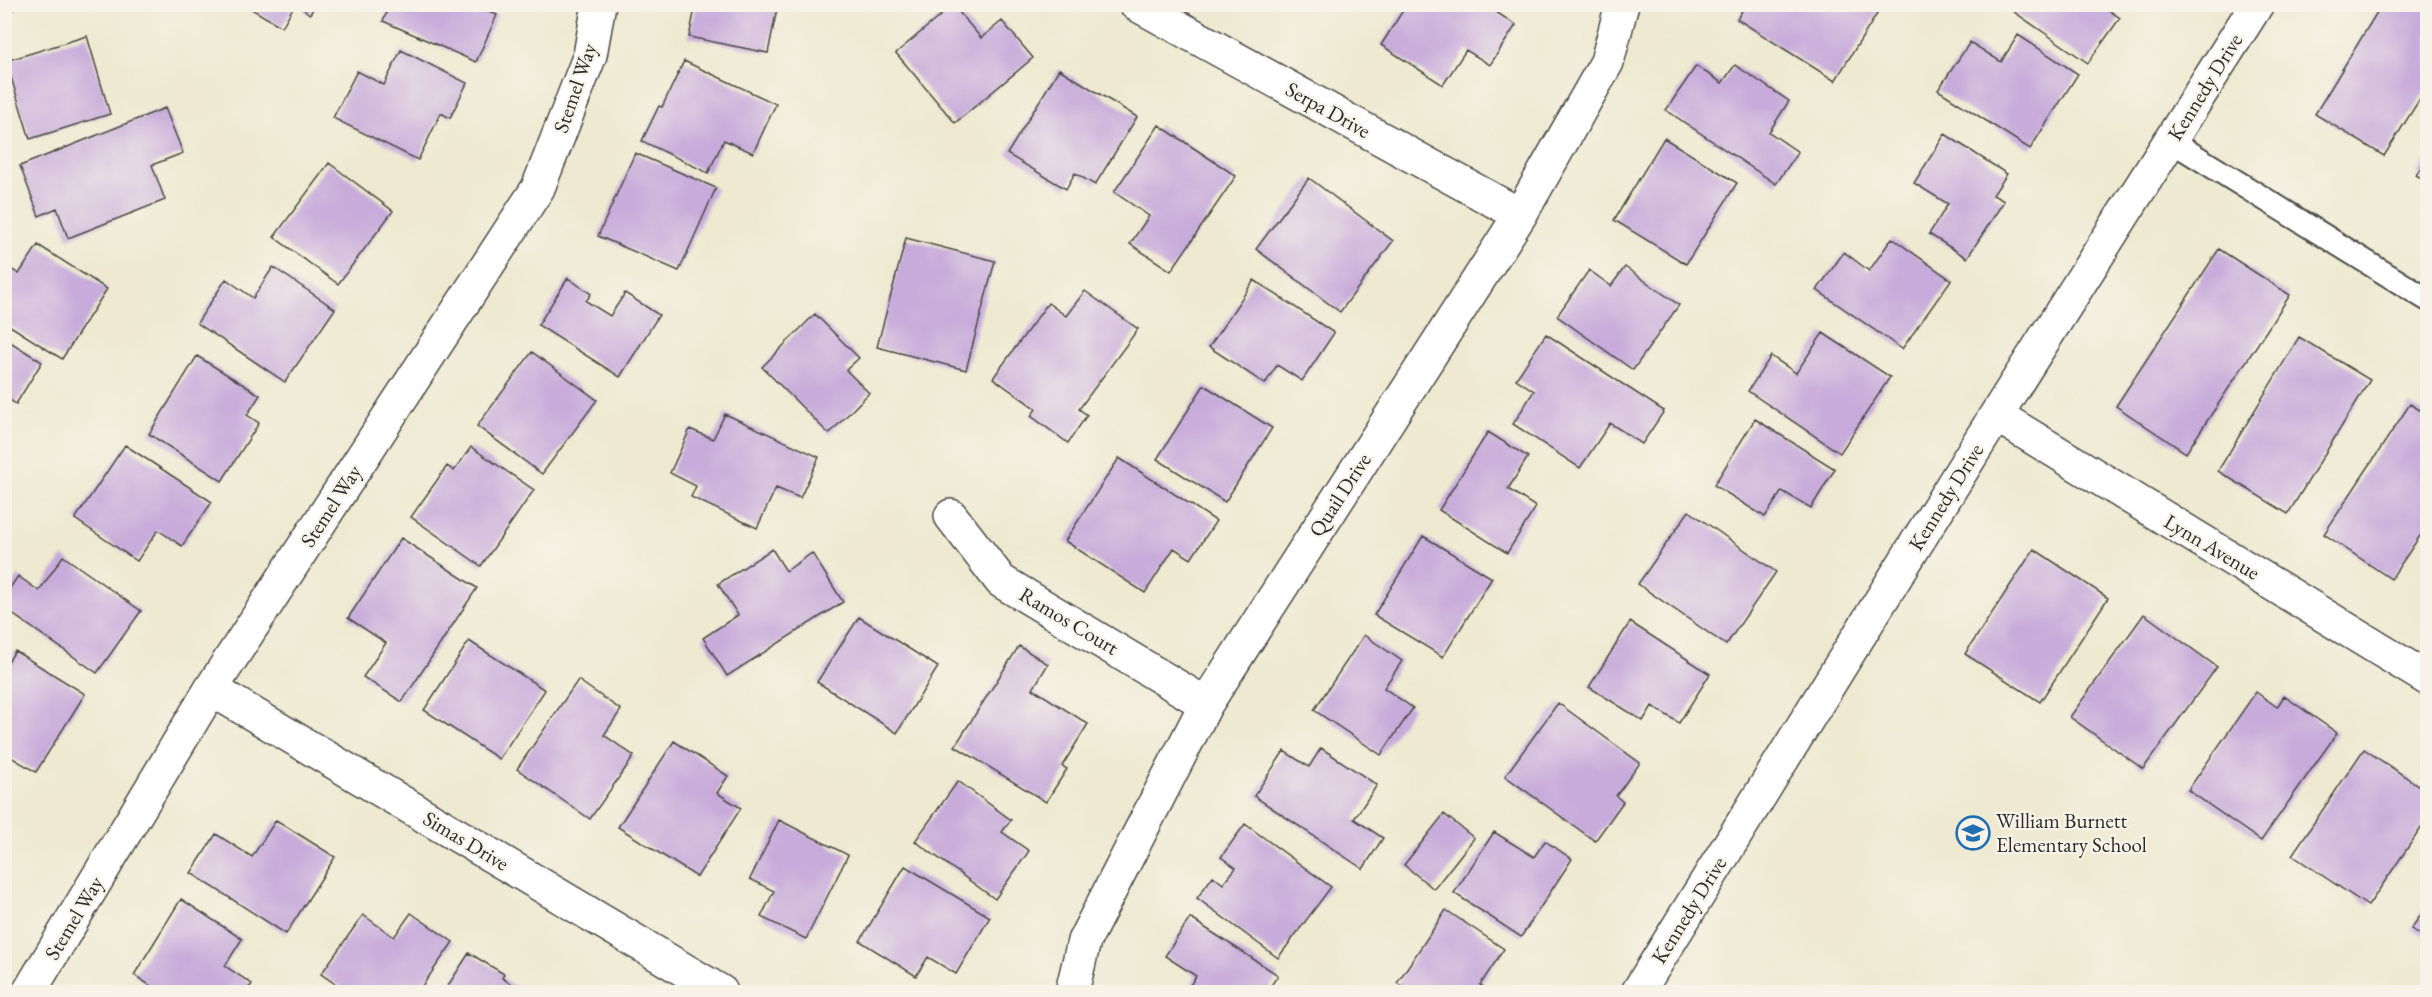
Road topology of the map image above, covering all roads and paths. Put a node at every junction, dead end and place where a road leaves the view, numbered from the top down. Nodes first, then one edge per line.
1 (599, 4) edge
2 (1136, 4) edge
3 (1622, 4) edge
4 (2257, 4) edge
5 (2171, 141) junction
6 (1520, 215) junction
7 (2427, 300) edge
8 (1996, 415) junction
9 (951, 516) dead end
10 (2427, 679) edge
11 (211, 690) junction
12 (1206, 704) junction
13 (29, 993) edge
14 (721, 993) edge
15 (1072, 993) edge
16 (1638, 993) edge

1 - 11 street, Stemel Way
2 - 6 street, Serpa Drive
3 - 6 street, Quail Drive
4 - 5 street, Kennedy Drive
5 - 7 lane
5 - 8 street, Kennedy Drive
6 - 12 street, Quail Drive
8 - 10 street, Lynn Avenue
8 - 16 street, Kennedy Drive
9 - 12 street, Ramos Court
11 - 13 street, Stemel Way
11 - 14 street, Simas Drive
12 - 15 street, Quail Drive

